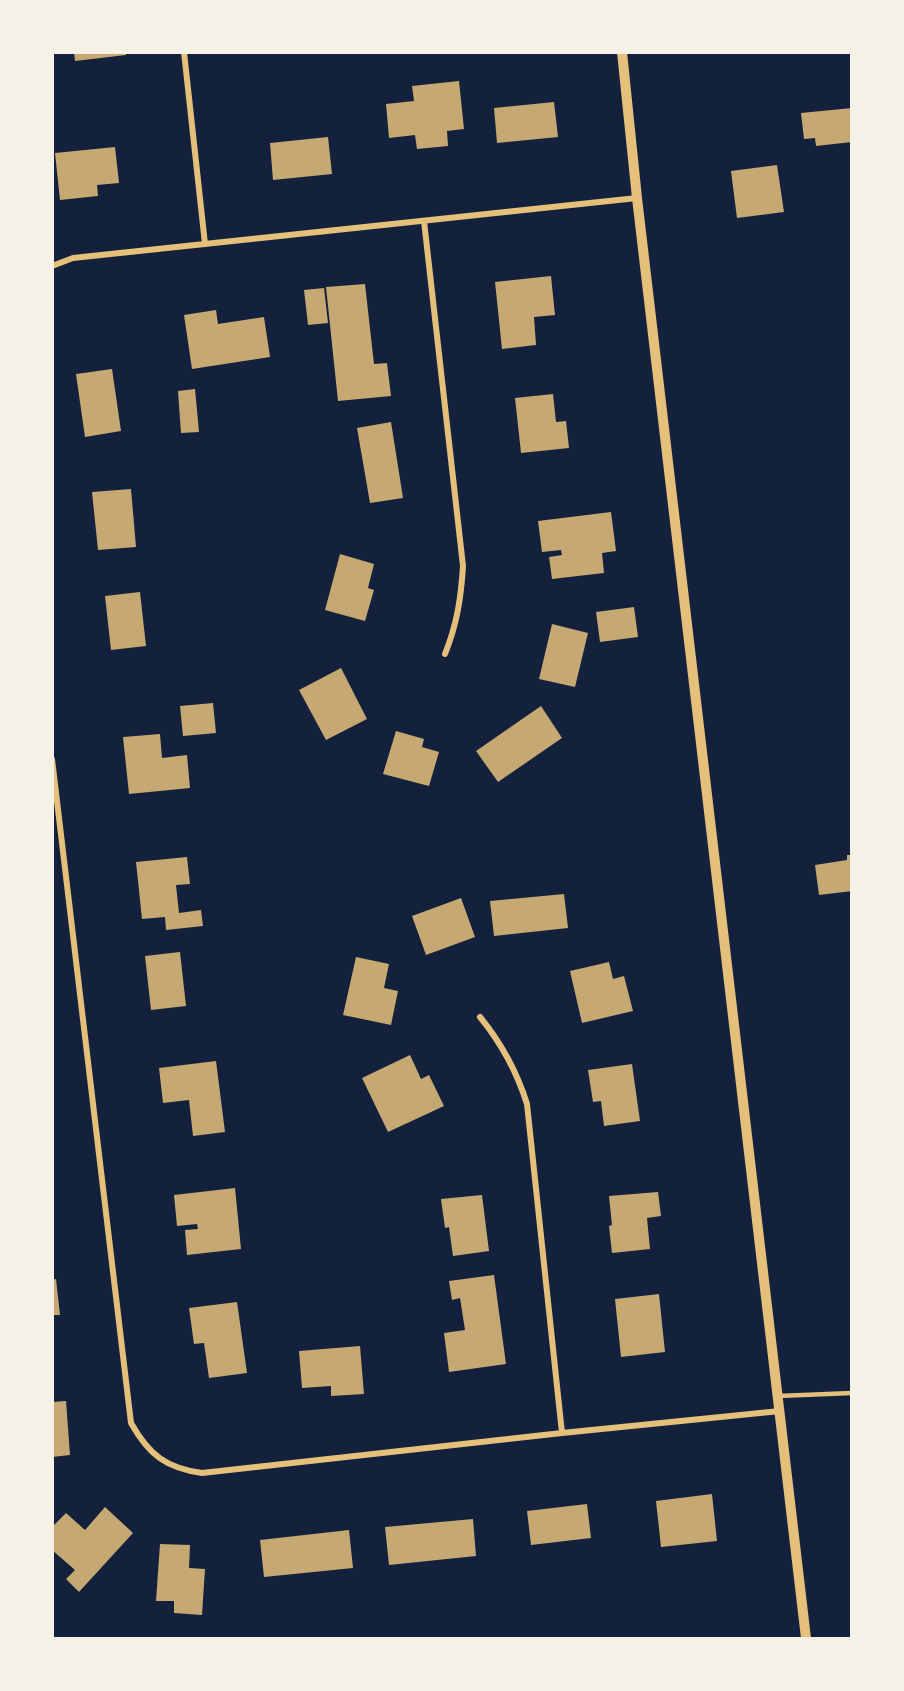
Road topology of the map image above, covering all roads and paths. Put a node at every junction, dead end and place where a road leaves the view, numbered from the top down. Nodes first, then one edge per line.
1 (184, 52) edge
2 (622, 52) edge
3 (637, 198) junction
4 (424, 221) junction
5 (205, 244) junction
6 (52, 266) edge
7 (445, 654) dead end
8 (52, 759) edge
9 (480, 1017) dead end
10 (852, 1393) edge
11 (778, 1396) junction
12 (780, 1411) junction
13 (562, 1433) junction
14 (806, 1638) edge

1 - 5 street
2 - 3 street
3 - 4 street
3 - 11 street
4 - 5 street
4 - 7 street
5 - 6 street
8 - 13 street
9 - 13 street
10 - 11 lane
11 - 12 street
12 - 13 street
12 - 14 street

